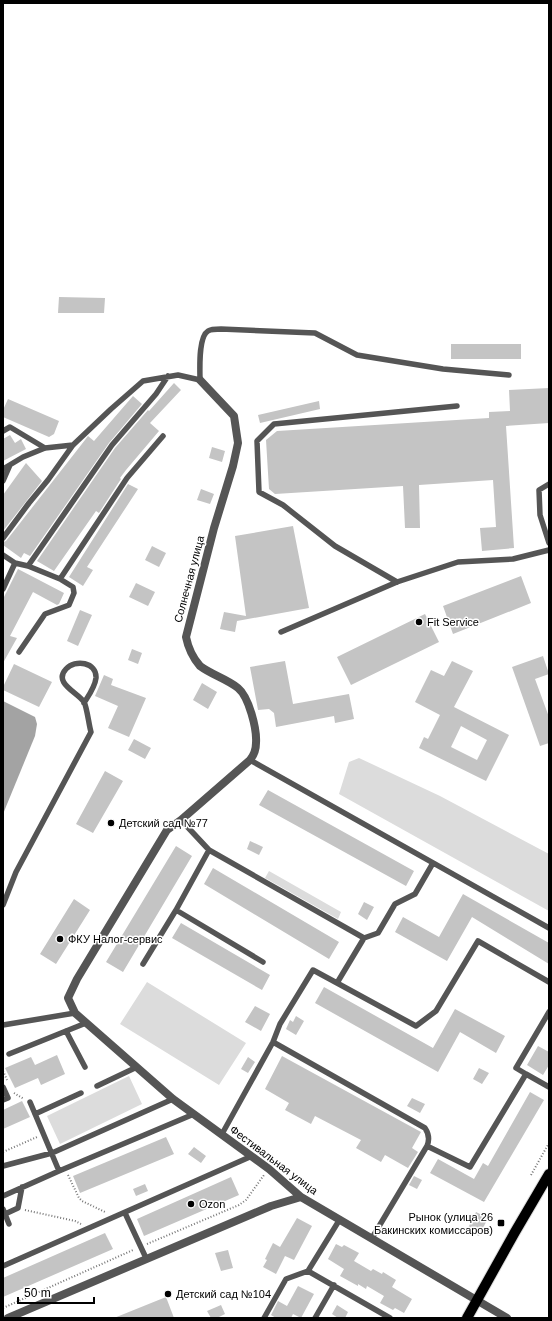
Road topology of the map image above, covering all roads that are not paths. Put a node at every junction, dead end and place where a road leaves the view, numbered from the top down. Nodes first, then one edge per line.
1 (509, 374) dead end
2 (168, 376) junction
3 (200, 380) junction
4 (457, 406) dead end
5 (3, 431) edge
6 (163, 436) dead end
7 (73, 444) junction
8 (45, 448) junction
9 (11, 464) junction
10 (3, 469) edge
11 (3, 481) edge
12 (549, 484) edge
13 (3, 538) edge
14 (549, 543) edge
15 (549, 550) edge
16 (3, 555) edge
17 (16, 563) junction
18 (28, 566) junction
19 (60, 579) junction
20 (397, 582) junction
21 (3, 589) edge
22 (281, 632) dead end
23 (19, 652) dead end
24 (84, 703) junction
25 (250, 760) junction
26 (181, 820) junction
27 (209, 850) junction
28 (433, 863) junction
29 (3, 905) edge
30 (176, 910) junction
31 (549, 928) edge
32 (364, 938) junction
33 (263, 962) dead end
34 (143, 964) dead end
35 (549, 982) edge
36 (337, 983) junction
37 (549, 1012) edge
38 (75, 1013) junction
39 (86, 1023) junction
40 (3, 1025) edge
41 (66, 1031) junction
42 (273, 1042) junction
43 (9, 1054) dead end
44 (85, 1067) dead end
45 (137, 1067) junction
46 (526, 1074) junction
47 (97, 1086) dead end
48 (3, 1087) edge
49 (549, 1087) edge
50 (81, 1093) dead end
51 (173, 1099) junction
52 (3, 1100) edge
53 (30, 1102) road end
54 (35, 1114) junction
55 (194, 1114) junction
56 (222, 1134) junction
57 (427, 1146) junction
58 (52, 1153) junction
59 (252, 1156) junction
60 (3, 1166) edge
61 (59, 1171) junction
62 (549, 1174) edge
63 (22, 1187) junction
64 (3, 1196) edge
65 (301, 1197) junction
66 (4, 1212) edge
67 (125, 1213) junction
68 (340, 1219) junction
69 (9, 1224) dead end
70 (372, 1238) junction
71 (146, 1258) junction
72 (3, 1266) edge
73 (308, 1271) junction
74 (334, 1285) junction
75 (477, 1301) junction
76 (8, 1318) edge
77 (264, 1318) edge
78 (316, 1318) edge
79 (390, 1318) edge
80 (467, 1318) edge
81 (507, 1318) edge

1 - 3 lane
2 - 3 lane
2 - 7 lane
2 - 18 lane
3 - 25 street, Солнечная улица
4 - 20 lane
5 - 8 lane
6 - 19 lane
7 - 8 lane
7 - 13 lane
8 - 9 lane
9 - 10 lane
9 - 11 lane
12 - 14 lane
15 - 20 lane
16 - 17 lane
17 - 18 lane
17 - 21 lane
18 - 19 lane
19 - 23 lane
20 - 22 lane
24 - 24 lane
24 - 29 lane
25 - 26 street
25 - 28 lane
26 - 27 lane
26 - 38 street
27 - 30 lane
27 - 32 lane
28 - 31 lane
28 - 32 lane
30 - 33 lane
30 - 34 lane
32 - 36 lane
35 - 36 lane
36 - 42 lane
37 - 46 lane
38 - 39 street, Фестивальная улица
38 - 40 lane
39 - 41 lane
39 - 45 street, Фестивальная улица
41 - 43 lane
41 - 44 lane
42 - 56 lane
42 - 57 lane
45 - 47 lane
45 - 51 street, Фестивальная улица
46 - 49 lane
46 - 57 lane
48 - 52 lane
50 - 54 lane
51 - 55 street, Фестивальная улица
51 - 58 lane
53 - 54 lane
54 - 58 lane
55 - 56 street, Фестивальная улица
55 - 61 lane
56 - 59 street, Фестивальная улица
57 - 70 lane
58 - 60 lane
58 - 61 lane
59 - 65 street, Фестивальная улица
59 - 67 lane
61 - 63 lane
62 - 75 main road
63 - 64 lane
63 - 66 lane
65 - 68 street, Фестивальная улица
65 - 71 street
66 - 69 lane
67 - 71 lane
67 - 72 lane
68 - 70 street, Фестивальная улица
68 - 73 lane
70 - 75 street, Фестивальная улица
71 - 76 street
73 - 74 lane
73 - 77 lane
74 - 78 lane
74 - 79 lane
75 - 80 main road
75 - 81 street, Фестивальная улица

